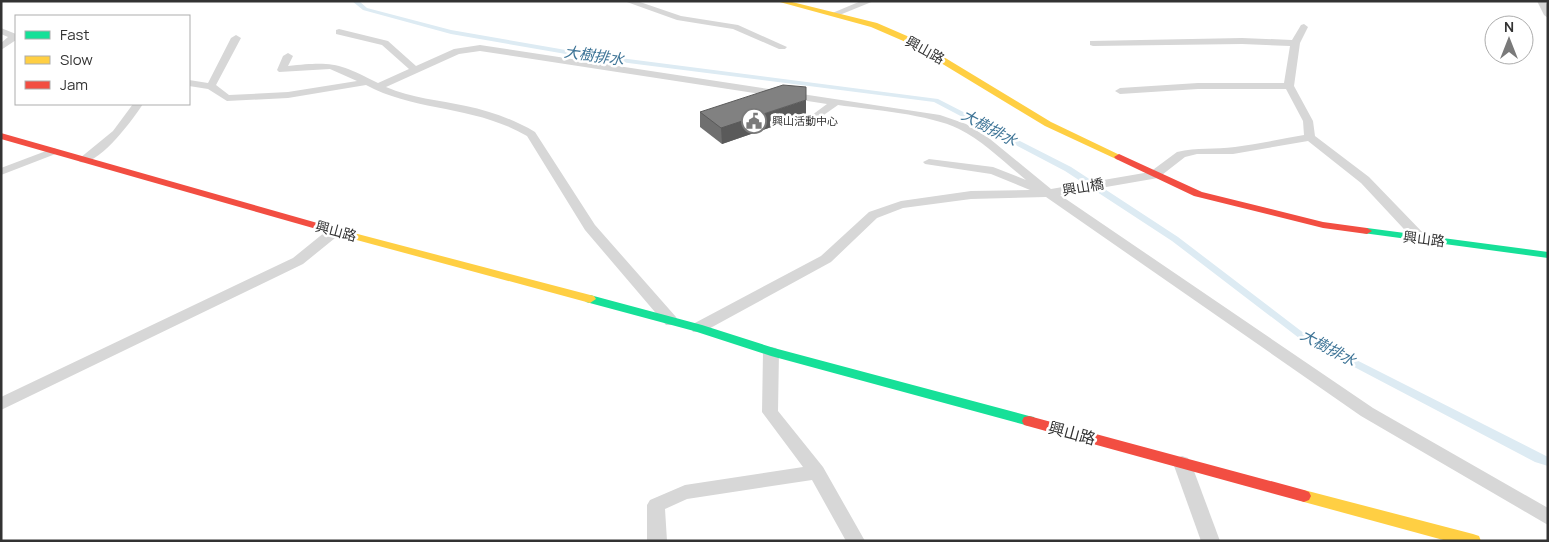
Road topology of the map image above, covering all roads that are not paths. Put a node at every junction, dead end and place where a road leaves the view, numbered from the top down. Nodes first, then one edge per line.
1 (628, 1) edge
2 (779, 1) edge
3 (870, 1) edge
4 (1541, 1) edge
5 (834, 14) junction
6 (1548, 15) edge
7 (1304, 27) dead end
8 (1, 31) edge
9 (339, 32) dead end
10 (236, 38) dead end
11 (1093, 43) dead end
12 (1294, 43) junction
13 (1, 47) edge
14 (782, 47) dead end
15 (288, 56) dead end
16 (415, 70) junction
17 (190, 83) edge
18 (372, 85) junction
19 (211, 86) junction
20 (1289, 86) junction
21 (1120, 91) dead end
22 (836, 102) junction
23 (137, 105) edge
24 (808, 123) dead end
25 (1, 136) edge
26 (1310, 136) junction
27 (54, 151) junction
28 (84, 160) junction
29 (929, 162) dead end
30 (1, 172) edge
31 (1154, 174) junction
32 (1049, 193) junction
33 (335, 231) junction
34 (1420, 239) junction
35 (1548, 255) edge
36 (671, 321) junction
37 (698, 328) junction
38 (771, 352) junction
39 (1, 404) edge
40 (1182, 463) junction
41 (817, 472) junction
42 (1548, 517) edge
43 (656, 541) edge
44 (856, 541) edge
45 (1211, 541) edge
46 (1473, 541) edge

1 - 14 lane
2 - 5 street, 興山路
3 - 5 lane
4 - 6 lane
5 - 31 street, 興山路
7 - 12 lane
8 - 13 lane
9 - 16 lane
10 - 19 lane
11 - 12 lane
12 - 20 lane
15 - 18 lane
16 - 18 lane
16 - 22 lane
17 - 19 lane
18 - 19 lane
18 - 36 lane
20 - 21 lane
20 - 26 lane
22 - 24 lane
22 - 32 lane
23 - 28 lane
25 - 27 street, 興山路
26 - 31 lane
26 - 34 lane
27 - 28 street, 興山路
27 - 30 lane
28 - 33 street, 興山路
29 - 32 lane
31 - 32 lane, 興山橋
31 - 34 street, 興山路
32 - 37 lane, 興山橋
32 - 42 lane
33 - 36 street, 興山路
33 - 39 lane
34 - 35 street, 興山路
36 - 37 street, 興山路
37 - 38 street, 興山路
38 - 40 street, 興山路
38 - 41 lane
40 - 45 lane
40 - 46 street, 興山路
41 - 43 lane
41 - 44 lane

